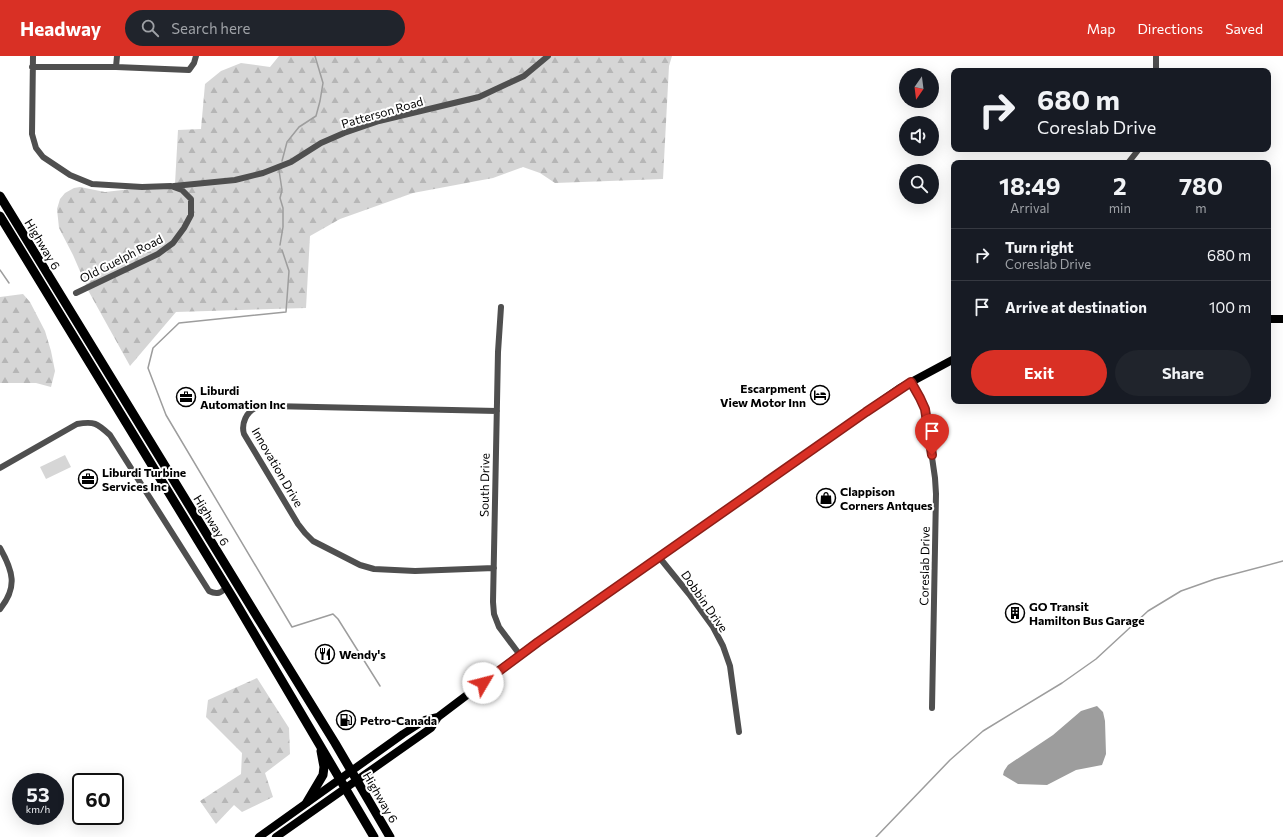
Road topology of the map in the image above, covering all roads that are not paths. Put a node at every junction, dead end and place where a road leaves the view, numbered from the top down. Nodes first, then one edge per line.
1 (33, 56) edge
2 (117, 56) edge
3 (196, 56) edge
4 (548, 56) edge
5 (1156, 56) edge
6 (32, 67) junction
7 (116, 67) junction
8 (1156, 68) edge
9 (1137, 152) edge
10 (1130, 160) edge
11 (171, 186) junction
12 (0, 196) edge
13 (0, 216) edge
14 (76, 293) dead end
15 (501, 307) dead end
16 (1271, 319) edge
17 (1283, 319) edge
18 (951, 361) edge
19 (911, 382) junction
20 (497, 411) junction
21 (0, 468) edge
22 (0, 548) edge
23 (659, 557) junction
24 (494, 568) junction
25 (227, 587) junction
26 (242, 593) junction
27 (233, 598) junction
28 (0, 609) edge
29 (520, 655) junction
30 (932, 708) dead end
31 (438, 717) junction
32 (739, 732) dead end
33 (320, 746) junction
34 (352, 771) junction
35 (340, 779) junction
36 (358, 780) junction
37 (345, 789) junction
38 (307, 802) junction
39 (259, 837) edge
40 (276, 837) edge
41 (374, 837) edge
42 (390, 837) edge

1 - 6 street
2 - 7 street
3 - 7 street
4 - 11 street, Patterson Road
5 - 8 street
6 - 7 street
6 - 11 street
9 - 10 street
11 - 14 street, Old Guelph Road
12 - 26 highway, Highway 6
13 - 25 highway, Highway 6
15 - 20 street, South Drive
16 - 17 main road
18 - 19 main road
19 - 23 main road
19 - 30 street, Coreslab Drive
20 - 24 street, South Drive
20 - 24 street, Innovation Drive
21 - 25 street
22 - 28 street
23 - 29 main road
23 - 32 street, Dobbin Drive
24 - 29 street, South Drive
25 - 27 highway, Highway 6
26 - 27 street
26 - 34 highway, Highway 6
27 - 33 highway, Highway 6
29 - 31 main road
31 - 34 main road
31 - 36 main road
33 - 35 highway, Highway 6
33 - 38 highway
34 - 35 main road
34 - 36 highway, Highway 6
35 - 37 highway, Highway 6
35 - 38 main road
36 - 37 main road
36 - 42 highway, Highway 6
37 - 40 main road
37 - 41 highway, Highway 6
38 - 39 main road

